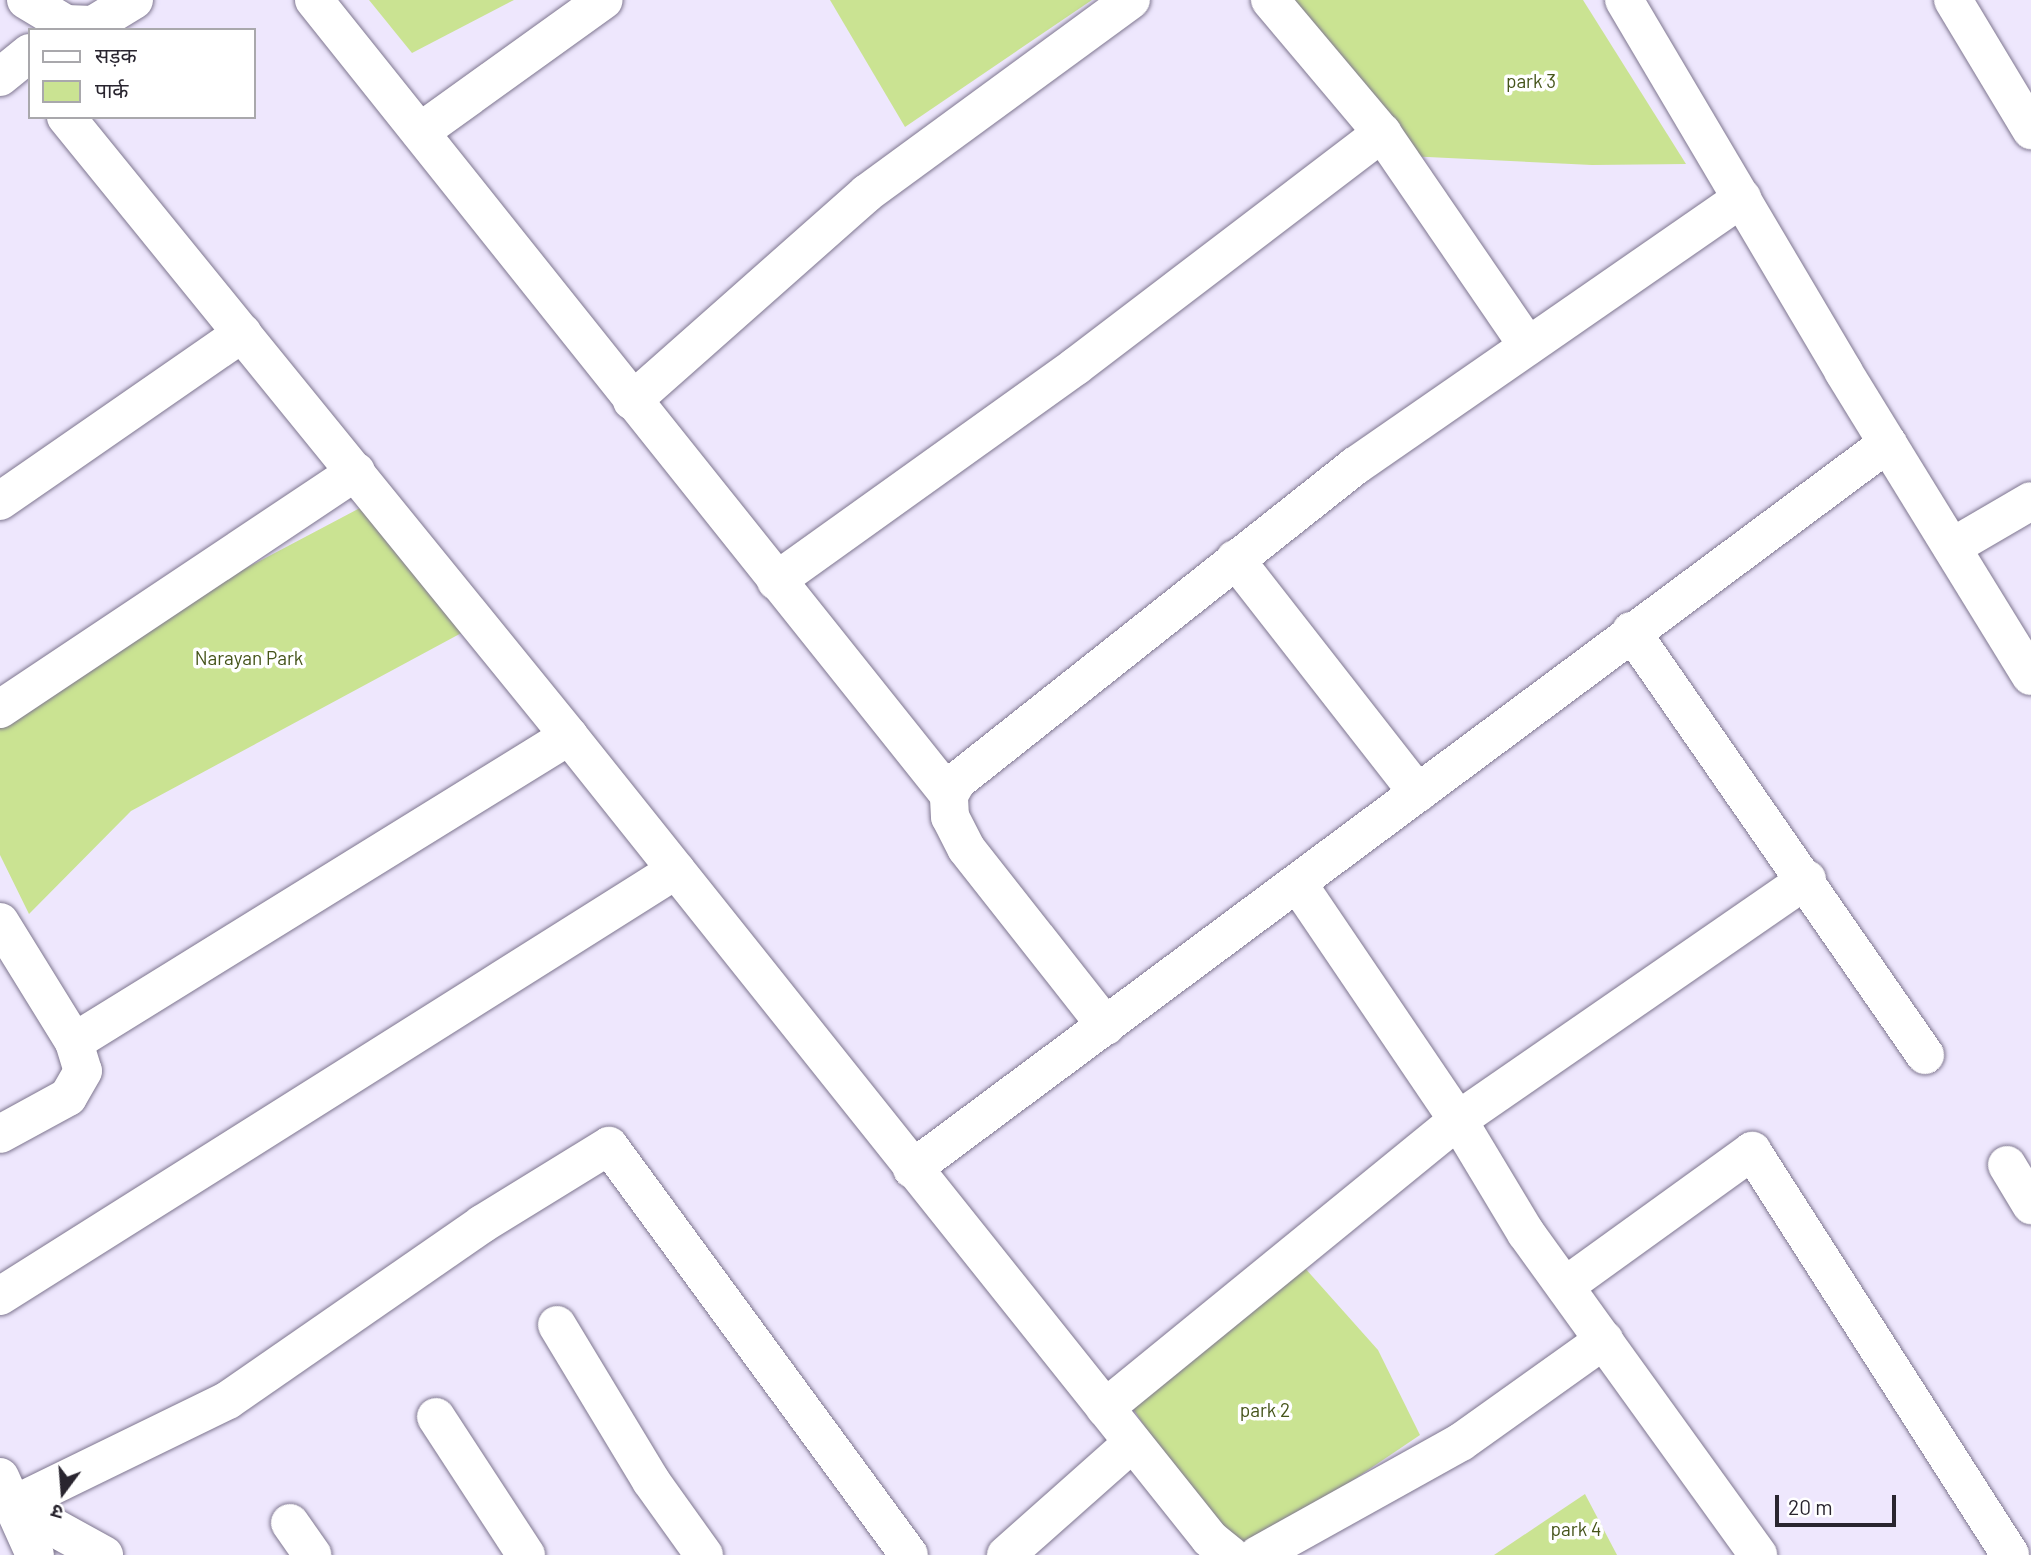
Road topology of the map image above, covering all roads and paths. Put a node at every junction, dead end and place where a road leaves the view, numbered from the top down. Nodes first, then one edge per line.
1 (26, 0) edge
2 (134, 0) edge
3 (314, 0) edge
4 (604, 0) edge
5 (1131, 0) edge
6 (1270, 0) edge
7 (1624, 0) edge
8 (1953, 0) edge
9 (62, 27) edge
10 (68, 119) edge
11 (2031, 130) edge
12 (420, 132) junction
13 (1382, 133) junction
14 (1742, 198) junction
15 (243, 333) junction
16 (1528, 346) junction
17 (632, 401) junction
18 (1888, 443) junction
19 (356, 472) junction
20 (0, 501) edge
21 (2031, 501) edge
22 (1952, 547) junction
23 (1235, 559) junction
24 (776, 581) junction
25 (1631, 631) junction
26 (2031, 676) edge
27 (0, 709) edge
28 (569, 736) junction
29 (1418, 793) junction
30 (949, 795) junction
31 (676, 870) junction
32 (1807, 879) junction
33 (1298, 884) junction
34 (0, 922) edge
35 (1106, 1026) junction
36 (74, 1042) junction
37 (1925, 1055) dead end
38 (1458, 1120) junction
39 (0, 1134) edge
40 (2007, 1165) dead end
41 (912, 1169) junction
42 (2031, 1205) edge
43 (1565, 1286) junction
44 (0, 1296) edge
45 (557, 1325) dead end
46 (1604, 1339) junction
47 (1104, 1408) junction
48 (436, 1417) dead end
49 (1132, 1443) junction
50 (7, 1491) edge
51 (290, 1523) dead end
52 (35, 1555) edge
53 (104, 1555) edge
54 (312, 1555) edge
55 (526, 1555) edge
56 (704, 1555) edge
57 (909, 1555) edge
58 (1006, 1555) edge
59 (1230, 1555) edge
60 (1258, 1555) edge
61 (1758, 1555) edge
62 (2010, 1555) edge

1 - 9 street
2 - 9 street
3 - 12 street
4 - 12 street
5 - 17 street
6 - 13 street
7 - 14 street
8 - 11 street
10 - 15 street
12 - 17 street
13 - 16 street
13 - 24 street
14 - 16 street
14 - 18 street
15 - 19 street
15 - 20 street
16 - 23 street
17 - 24 street
18 - 22 street
18 - 25 street
19 - 27 street
19 - 28 street
21 - 22 street
22 - 26 street
23 - 29 street
23 - 30 street
24 - 30 street
25 - 29 street
25 - 32 street
28 - 31 street
28 - 36 street
29 - 33 street
30 - 35 street
31 - 41 street
31 - 44 street
32 - 37 street
32 - 38 street
33 - 35 street
33 - 38 street
34 - 36 street
35 - 41 street
36 - 39 street
38 - 43 street
38 - 47 street
40 - 42 street
41 - 47 street
43 - 46 street
43 - 62 street
45 - 56 street
46 - 60 street
46 - 61 street
47 - 49 street
48 - 55 street
49 - 58 street
49 - 59 street
50 - 52 street
50 - 53 street
50 - 57 street
51 - 54 street

